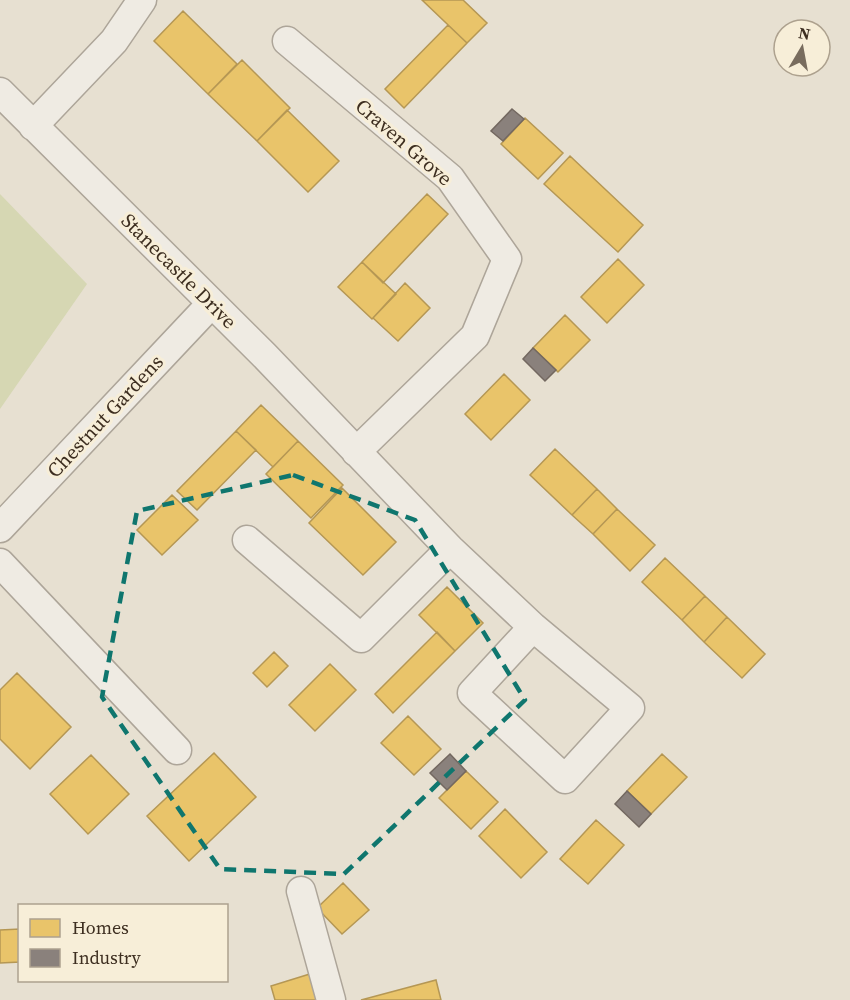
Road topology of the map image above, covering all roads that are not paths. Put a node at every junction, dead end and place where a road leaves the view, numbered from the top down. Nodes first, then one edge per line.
1 (142, 0) edge
2 (287, 41) dead end
3 (0, 92) edge
4 (33, 126) junction
5 (211, 304) junction
6 (356, 452) junction
7 (0, 528) edge
8 (247, 540) dead end
9 (450, 549) junction
10 (0, 563) edge
11 (533, 627) junction
12 (177, 750) dead end
13 (301, 891) dead end
14 (332, 1000) edge

1 - 4 street
2 - 6 street, Craven Grove
3 - 4 street, Stanecastle Drive
4 - 5 street, Stanecastle Drive
5 - 6 street, Stanecastle Drive
5 - 7 street, Chestnut Gardens
6 - 9 street, Stanecastle Drive
8 - 9 street
9 - 11 street, Stanecastle Drive
10 - 12 street
11 - 11 street, Stanecastle Drive
13 - 14 street

